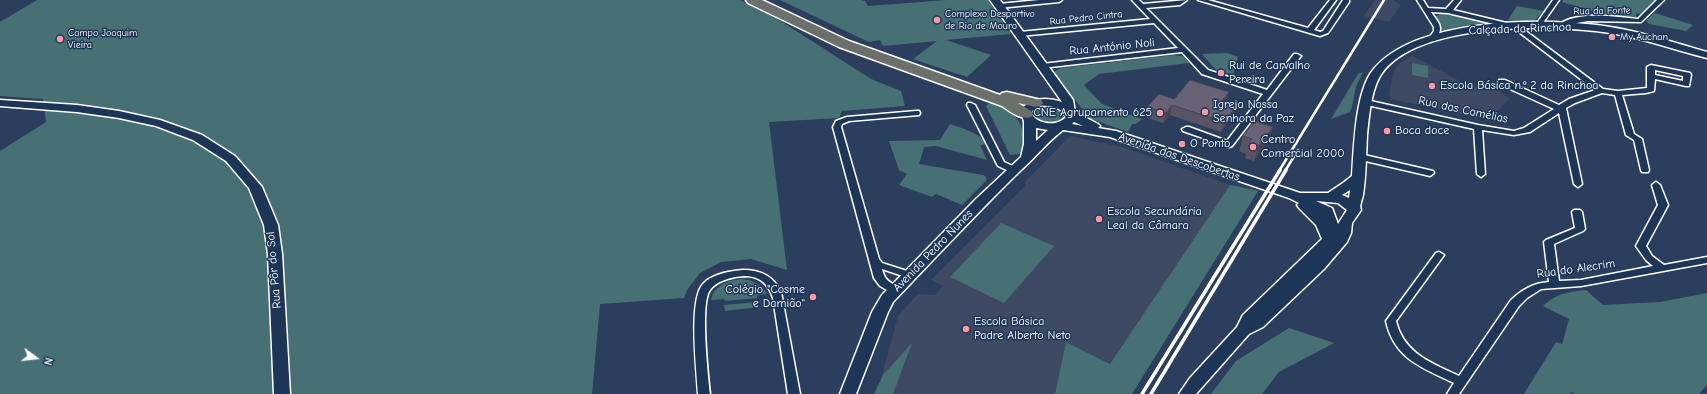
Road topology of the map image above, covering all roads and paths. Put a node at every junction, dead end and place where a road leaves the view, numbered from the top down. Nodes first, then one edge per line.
1 (752, 0) edge
2 (765, 0) edge
3 (1059, 0) edge
4 (1135, 0) edge
5 (1184, 0) edge
6 (1201, 0) edge
7 (1332, 0) edge
8 (1346, 0) edge
9 (1420, 0) edge
10 (1458, 0) edge
11 (1556, 0) edge
12 (1660, 0) edge
13 (997, 3) edge
14 (1142, 6) junction
15 (1427, 10) junction
16 (1448, 11) junction
17 (1155, 21) junction
18 (1538, 26) junction
19 (1561, 26) junction
20 (1517, 27) junction
21 (1310, 31) junction
22 (1020, 34) junction
23 (1433, 38) junction
24 (1184, 50) junction
25 (1707, 55) edge
26 (1297, 56) dead end
27 (1042, 66) junction
28 (1651, 76) dead end
29 (1502, 82) dead end
30 (1057, 87) junction
31 (1601, 91) junction
32 (1267, 93) junction
33 (1618, 93) junction
34 (1366, 102) junction
35 (0, 103) edge
36 (1040, 103) junction
37 (971, 105) dead end
38 (1561, 107) junction
39 (1070, 112) junction
40 (916, 113) dead end
41 (1028, 117) junction
42 (1061, 126) junction
43 (1478, 127) junction
44 (1186, 129) dead end
45 (1112, 134) junction
46 (1027, 157) junction
47 (1360, 157) junction
48 (1014, 170) junction
49 (1645, 170) dead end
50 (1430, 173) dead end
51 (1480, 174) dead end
52 (1357, 178) junction
53 (1578, 184) dead end
54 (1656, 185) dead end
55 (1288, 193) junction
56 (1327, 204) junction
57 (1351, 211) junction
58 (1577, 212) dead end
59 (1329, 239) junction
60 (1439, 255) dead end
61 (874, 260) junction
62 (1707, 260) edge
63 (1662, 268) junction
64 (909, 275) junction
65 (1554, 285) junction
66 (894, 290) junction
67 (1244, 330) junction
68 (1462, 382) junction
69 (282, 394) edge
70 (704, 394) edge
71 (794, 394) edge
72 (848, 394) edge
73 (1187, 394) edge
74 (1453, 394) edge

1 - 41 highway
2 - 36 highway
3 - 13 street
4 - 14 street
5 - 14 street
6 - 21 street
7 - 21 street
8 - 21 street
9 - 15 street
10 - 16 street
11 - 18 street
12 - 19 street, Rua da Fonte
13 - 22 street
14 - 17 street
15 - 16 street
15 - 23 street
16 - 20 street
17 - 22 street, Rua Pedro Cintra
17 - 24 street
18 - 19 street, Calçada da Rinchoa
18 - 20 street, Calçada da Rinchoa
19 - 25 street, Calçada da Rinchoa
20 - 23 street, Calçada da Rinchoa
20 - 31 street
22 - 27 street
23 - 34 street, Calçada da Rinchoa
24 - 27 street, Rua António Noli
24 - 32 street
26 - 32 street
27 - 30 street
28 - 33 street, Rua das Camélias
29 - 38 street
30 - 36 street
30 - 39 street
31 - 33 street, Rua das Camélias
31 - 38 street, Rua das Camélias
32 - 44 street
33 - 49 street
34 - 43 street, Rua das Camélias
34 - 47 street, Calçada da Rinchoa
35 - 69 street, Rua Pôr do Sol
36 - 39 street
36 - 41 street
37 - 48 street
38 - 43 street, Rua das Camélias
38 - 53 street
39 - 42 street, Avenida Pedro Nunes
39 - 45 street
40 - 61 street
41 - 42 street, Avenida das Descobertas
41 - 46 street
42 - 45 street, Avenida das Descobertas
42 - 46 street, Avenida Pedro Nunes
43 - 51 street
45 - 55 street, Avenida das Descobertas
46 - 48 street, Avenida Pedro Nunes
47 - 50 street
47 - 52 street, Calçada da Rinchoa
48 - 64 street, Avenida Pedro Nunes
52 - 56 street
52 - 57 street, Calçada da Rinchoa
54 - 63 street
55 - 56 street, Avenida das Descobertas
55 - 59 street
56 - 57 street, Avenida das Descobertas
56 - 59 street
57 - 67 street, Calçada da Rinchoa
58 - 65 street
59 - 67 street
60 - 68 street
61 - 64 street
61 - 66 street
62 - 63 street, Rua do Alecrim
63 - 65 street, Rua do Alecrim
64 - 66 street, Avenida Pedro Nunes
65 - 68 street, Rua do Alecrim
66 - 72 street, Avenida Pedro Nunes
67 - 73 street
68 - 74 street, Rua do Alecrim
70 - 71 street

